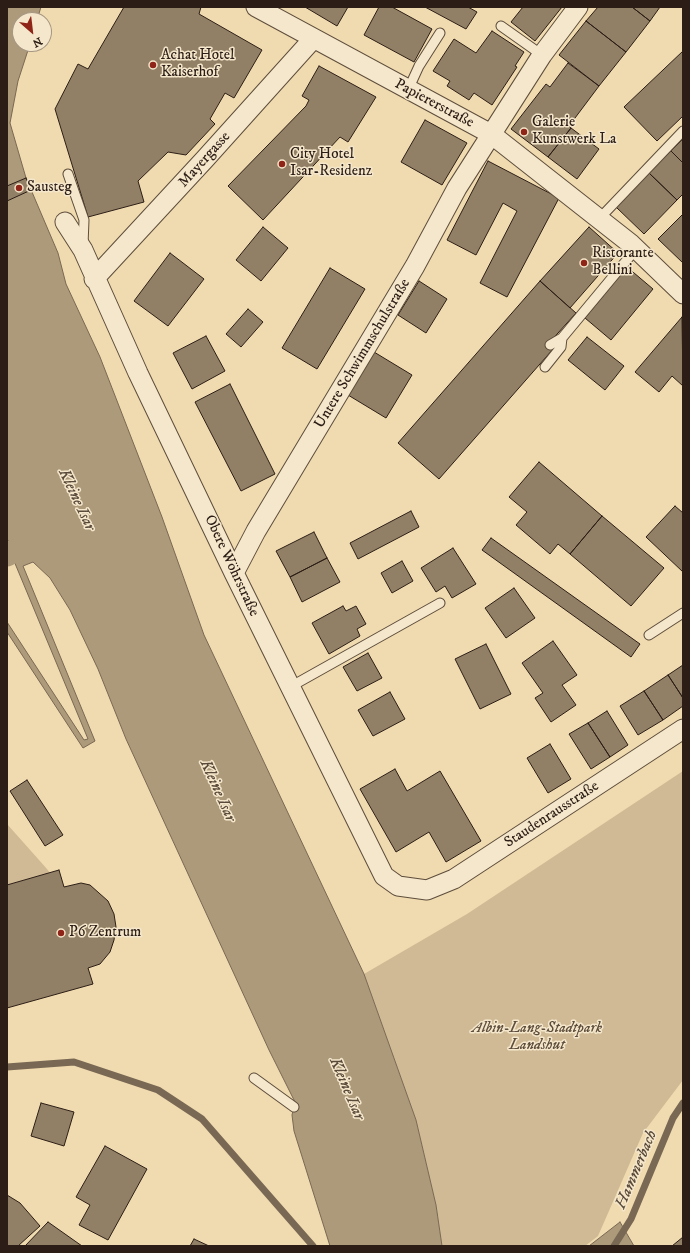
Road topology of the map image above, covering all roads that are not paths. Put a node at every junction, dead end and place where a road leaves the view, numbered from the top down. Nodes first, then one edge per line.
1 (256, 7) edge
2 (578, 7) edge
3 (501, 26) dead end
4 (440, 33) dead end
5 (313, 39) junction
6 (542, 55) junction
7 (408, 90) junction
8 (683, 131) edge
9 (491, 134) junction
10 (68, 174) dead end
11 (599, 219) junction
12 (65, 222) dead end
13 (636, 249) junction
14 (83, 250) junction
15 (94, 279) junction
16 (683, 294) edge
17 (562, 338) junction
18 (550, 344) dead end
19 (545, 367) dead end
20 (234, 573) junction
21 (440, 603) dead end
22 (683, 613) edge
23 (649, 634) dead end
24 (290, 687) junction
25 (683, 729) edge
26 (416, 889) joint
27 (254, 1078) dead end
28 (294, 1107) dead end

1 - 5 street, Papiererstraße
2 - 6 street, Untere Schwimmschulstraße
3 - 6 lane
4 - 7 lane
5 - 7 street, Papiererstraße
5 - 15 street, Mayergasse
6 - 9 street, Untere Schwimmschulstraße
7 - 9 street, Papiererstraße
8 - 11 lane
9 - 11 street, Papiererstraße
9 - 20 street, Untere Schwimmschulstraße
10 - 14 lane
11 - 13 street, Papiererstraße
12 - 14 street, Obere Wöhrstraße
13 - 16 street, Papiererstraße
13 - 17 lane
14 - 15 street, Obere Wöhrstraße
15 - 20 street, Obere Wöhrstraße
17 - 18 lane
17 - 19 lane
20 - 24 street, Obere Wöhrstraße
21 - 24 lane
22 - 23 lane
24 - 26 street, Obere Wöhrstraße
25 - 26 street, Staudenrausstraße
27 - 28 lane

